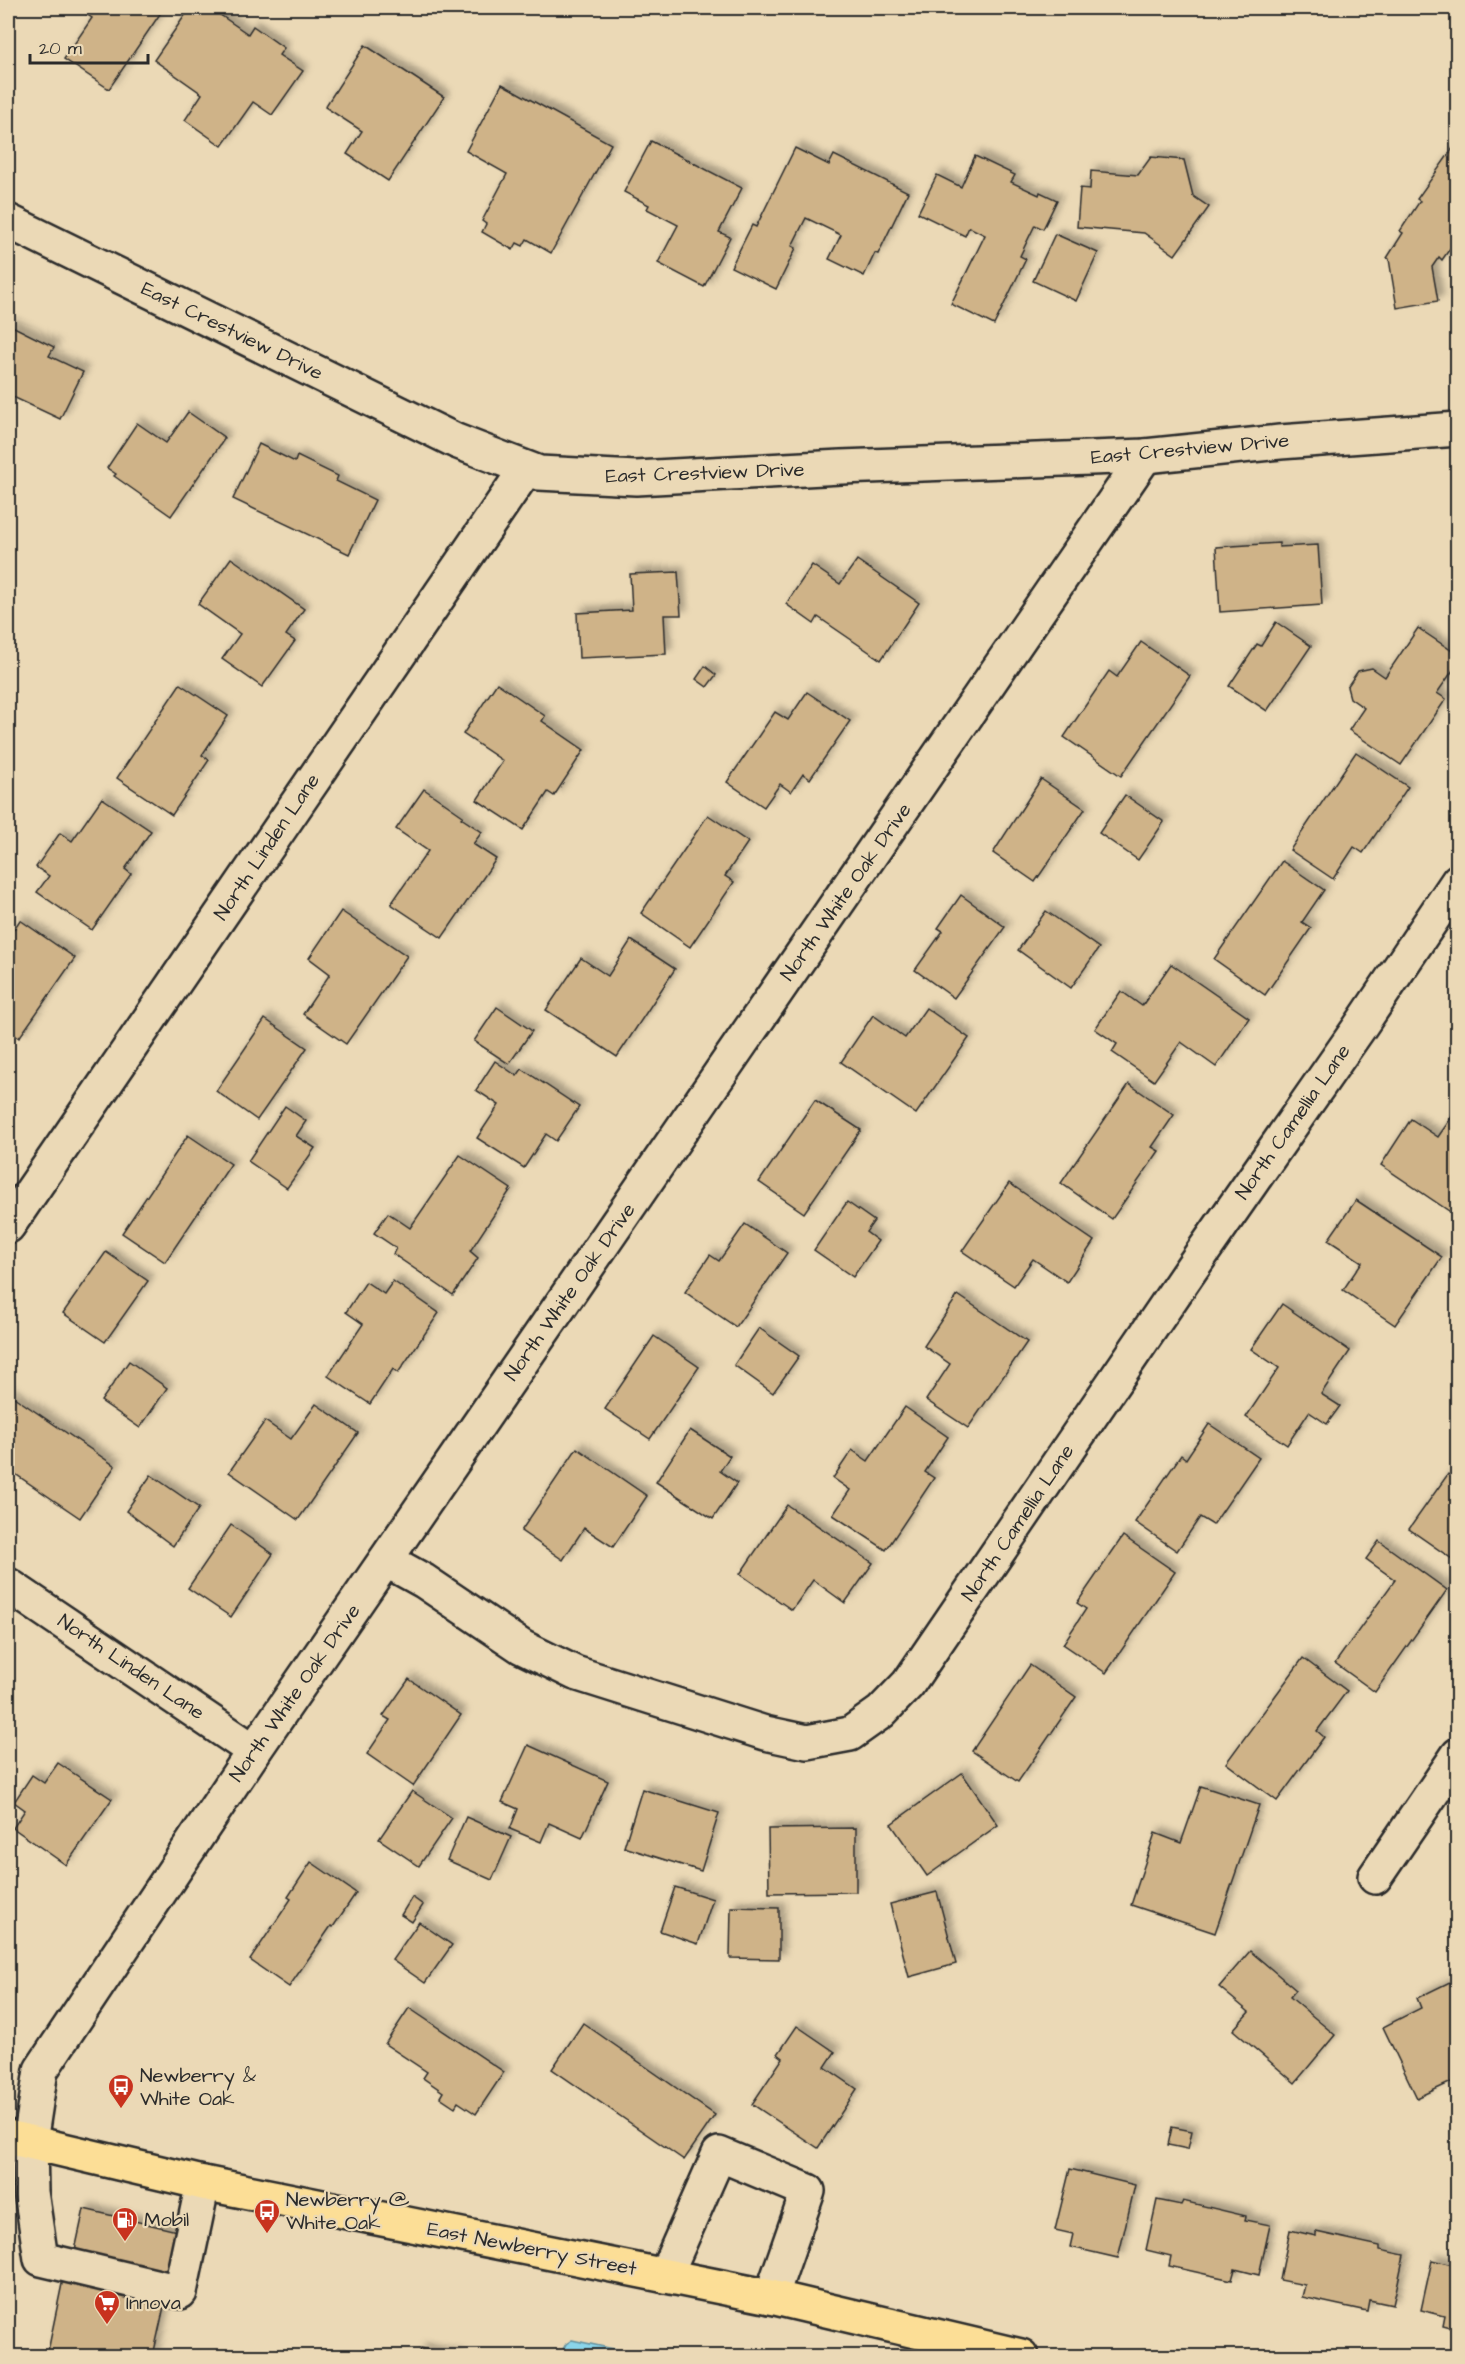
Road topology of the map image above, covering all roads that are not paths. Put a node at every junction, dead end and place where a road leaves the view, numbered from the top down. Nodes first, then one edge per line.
1 (8, 221) edge
2 (1458, 429) edge
3 (1145, 456) junction
4 (526, 469) junction
5 (1458, 881) edge
6 (8, 1226) edge
7 (386, 1560) junction
8 (8, 1585) edge
9 (254, 1751) junction
10 (1458, 1755) edge
11 (1375, 1877) dead end
12 (19, 2140) edge
13 (203, 2183) junction
14 (665, 2276) junction
15 (771, 2297) junction
16 (1021, 2356) edge

1 - 4 street, East Crestview Drive
2 - 3 street, East Crestview Drive
3 - 4 street, East Crestview Drive
3 - 7 street, North White Oak Drive
4 - 6 street, North Linden Lane
5 - 7 street, North Camellia Lane
7 - 9 street, North White Oak Drive
8 - 9 street, North Linden Lane
9 - 12 street, North White Oak Drive
10 - 11 street
12 - 13 main road, East Newberry Street
12 - 13 street, North White Oak Drive
13 - 14 main road, East Newberry Street
14 - 15 main road, East Newberry Street
14 - 15 street
15 - 16 main road, East Newberry Street

